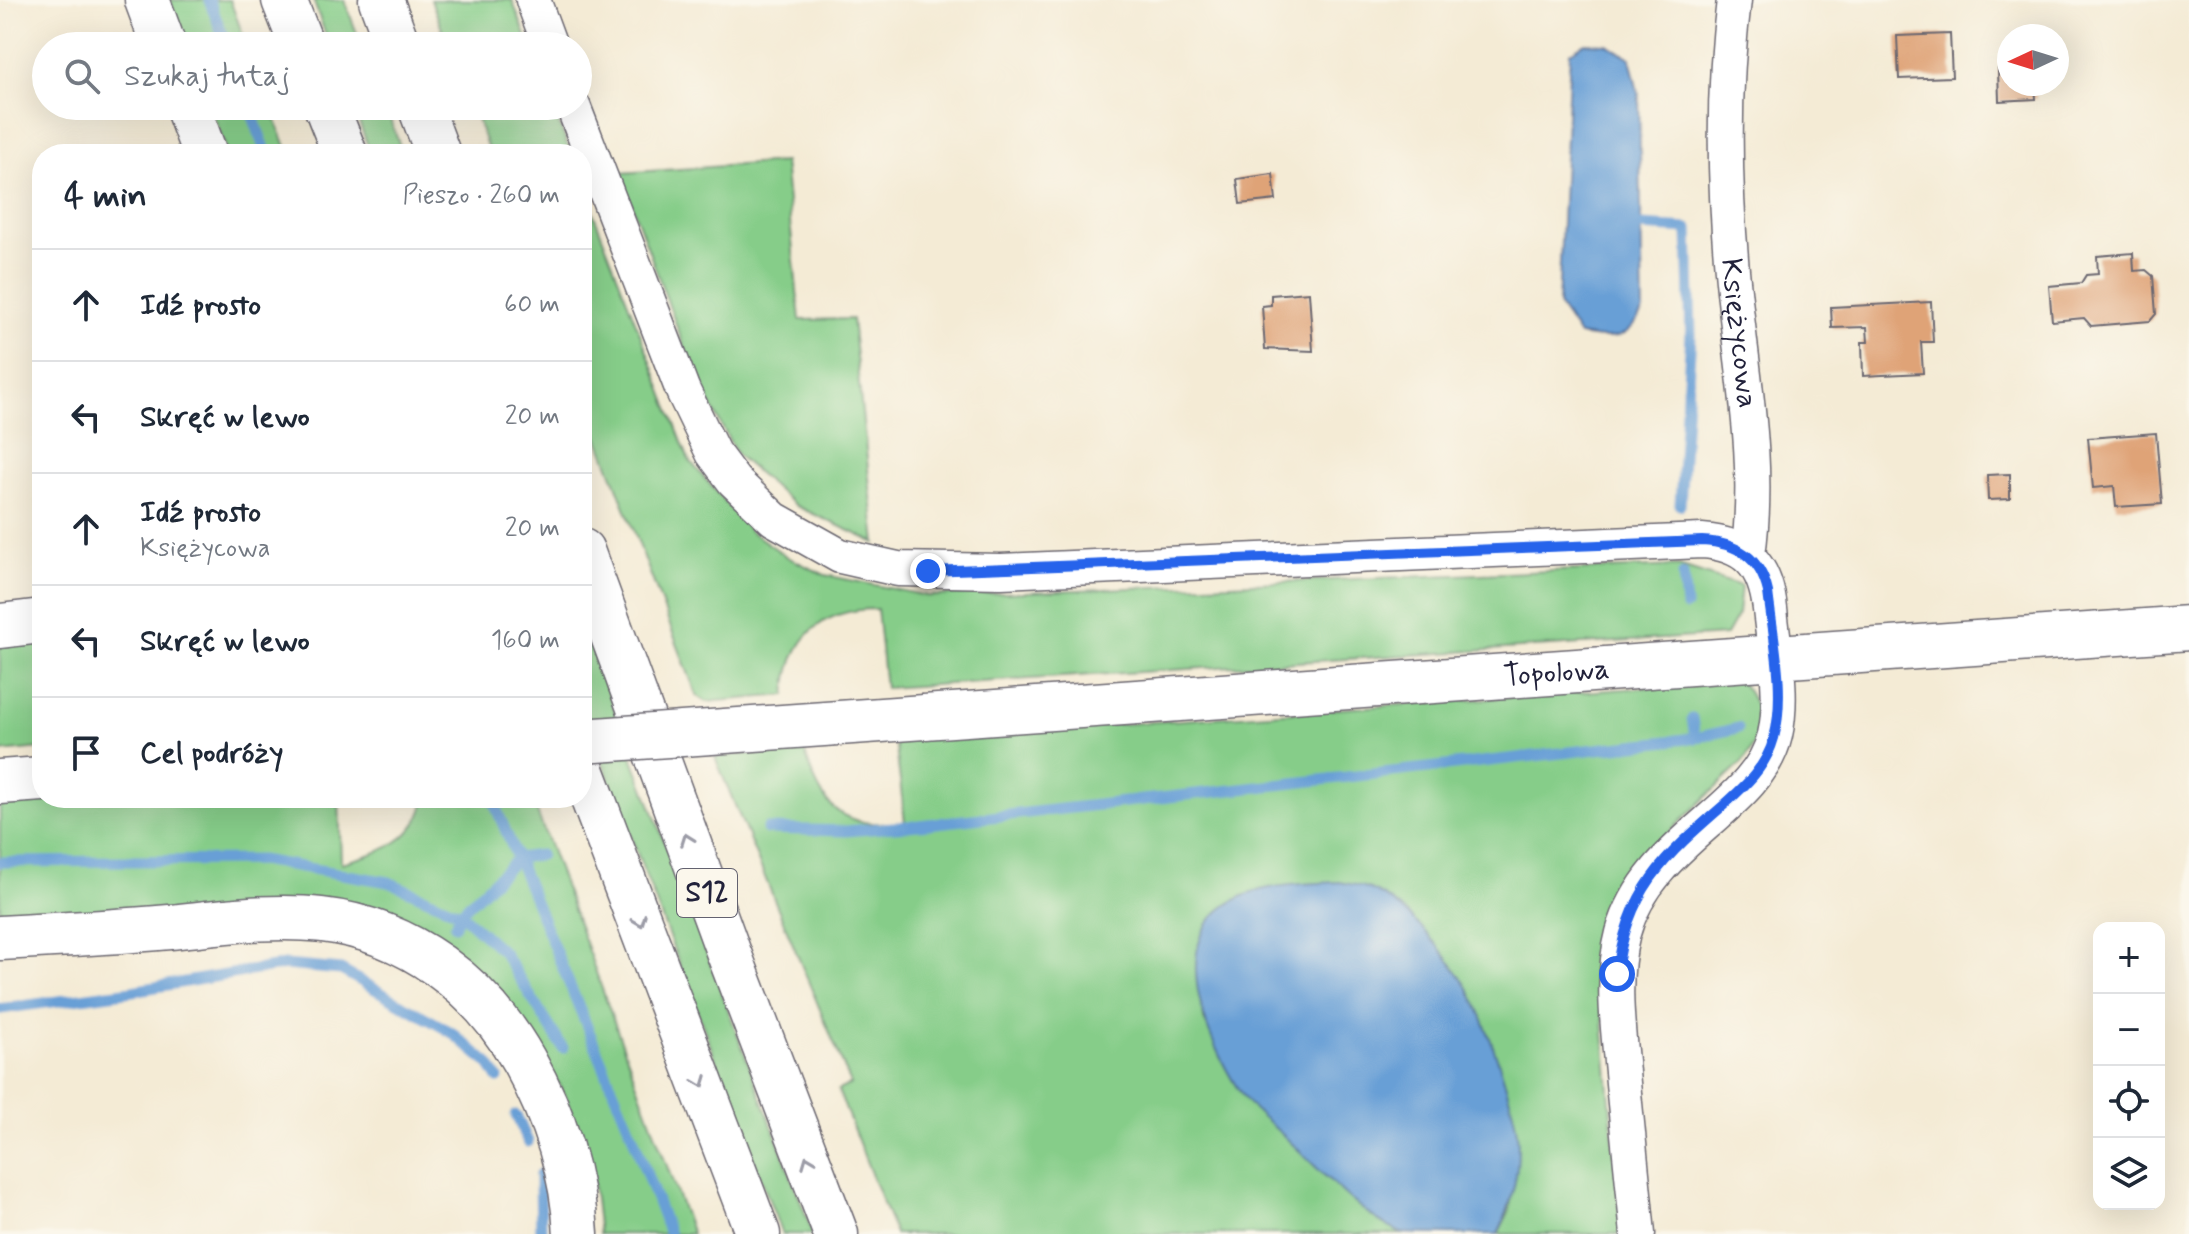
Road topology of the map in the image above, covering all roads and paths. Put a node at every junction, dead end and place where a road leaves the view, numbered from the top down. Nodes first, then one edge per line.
1 (147, 0) edge
2 (284, 0) edge
3 (381, 0) edge
4 (533, 0) edge
5 (1734, 0) edge
6 (159, 32) edge
7 (297, 32) edge
8 (393, 32) edge
9 (545, 32) edge
10 (192, 120) edge
11 (332, 120) edge
12 (425, 120) edge
13 (578, 120) edge
14 (201, 144) edge
15 (341, 144) edge
16 (434, 144) edge
17 (587, 144) edge
18 (592, 156) edge
19 (1748, 555) junction
20 (592, 578) edge
21 (32, 622) edge
22 (0, 626) edge
23 (2189, 628) edge
24 (1774, 658) junction
25 (592, 740) edge
26 (32, 780) edge
27 (0, 782) edge
28 (592, 796) edge
29 (0, 938) edge
30 (576, 1234) edge
31 (758, 1234) edge
32 (836, 1234) edge
33 (1638, 1234) edge

1 - 6 main road
2 - 7 main road
3 - 8 main road
4 - 9 street
5 - 19 street, Księżycowa
10 - 14 main road
11 - 15 main road
12 - 16 main road
13 - 17 street
18 - 19 street
19 - 24 street
32 -> 20 main road, S12
21 - 22 main road
23 - 24 main road, Topolowa
24 - 25 main road, Topolowa, bridge
24 - 33 street
26 - 27 main road
28 -> 31 main road, S12
29 - 30 main road

